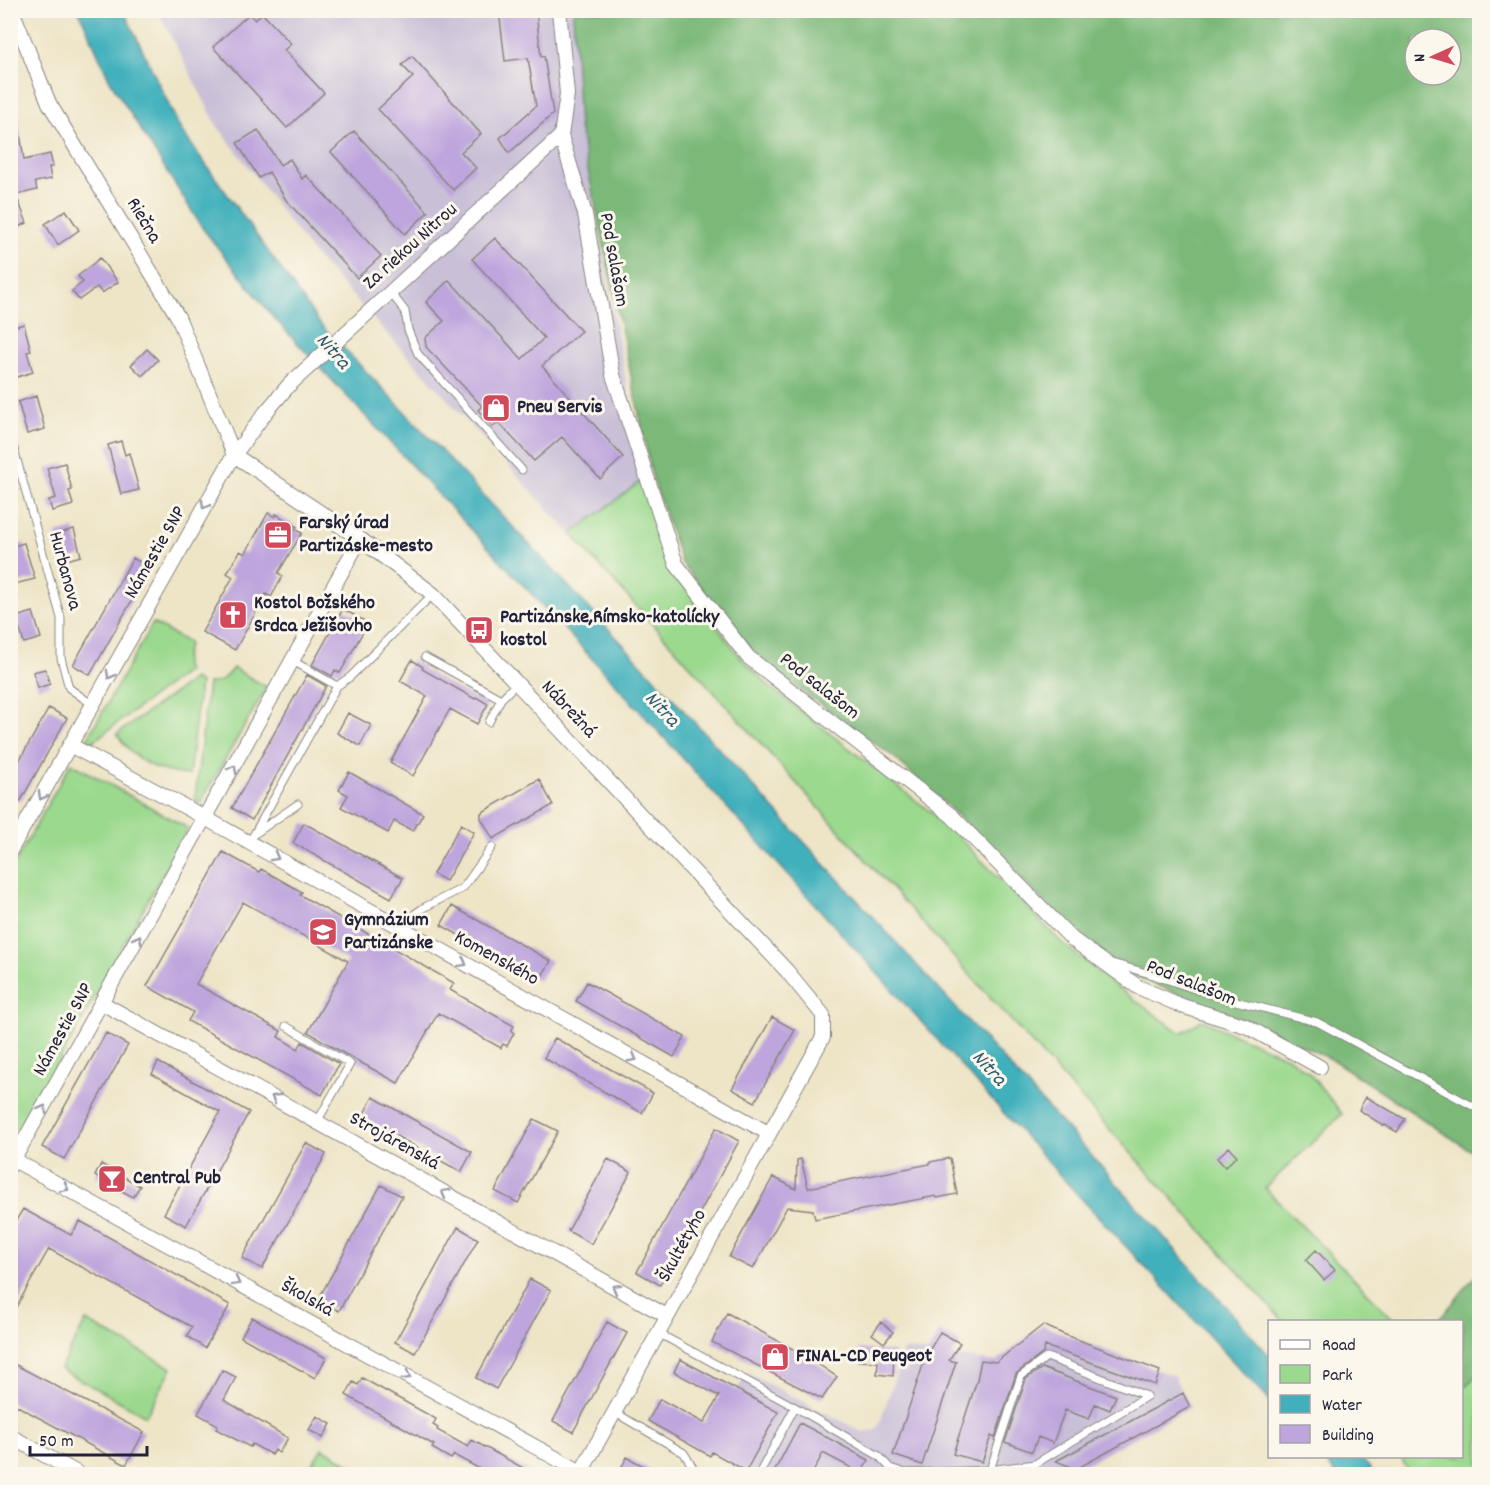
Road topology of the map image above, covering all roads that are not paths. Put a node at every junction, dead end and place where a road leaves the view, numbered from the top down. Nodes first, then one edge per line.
1 (12, 10) edge
2 (559, 10) edge
3 (14, 29) edge
4 (561, 135) junction
5 (390, 292) junction
6 (288, 386) joint
7 (10, 435) edge
8 (234, 454) junction
9 (522, 470) dead end
10 (360, 539) junction
11 (433, 594) junction
12 (425, 657) dead end
13 (293, 661) junction
14 (516, 684) junction
15 (338, 686) junction
16 (501, 699) junction
17 (93, 705) junction
18 (489, 722) dead end
19 (70, 745) junction
20 (298, 804) dead end
21 (205, 819) junction
22 (252, 839) junction
23 (492, 847) dead end
24 (10, 851) edge
25 (398, 926) junction
26 (1104, 961) junction
27 (102, 1003) junction
28 (286, 1026) dead end
29 (823, 1037) joint
30 (1320, 1067) dead end
31 (1479, 1110) edge
32 (317, 1122) junction
33 (768, 1133) junction
34 (12, 1163) edge
35 (667, 1316) junction
36 (658, 1333) junction
37 (795, 1407) junction
38 (614, 1412) junction
39 (10, 1436) edge
40 (990, 1470) junction
41 (79, 1474) edge
42 (580, 1474) edge
43 (697, 1474) edge
44 (759, 1474) edge

1 - 3 street, Riečna
2 - 4 street
3 - 8 street, Riečna
4 - 5 street, Za riekou Nitrou
4 - 26 street, Pod salašom
5 - 6 street, Za riekou Nitrou
5 - 9 lane
6 - 8 street, Námestie SNP
7 - 17 lane, Hurbanova
8 - 10 street, Nábrežná
8 -> 17 street, Námestie SNP
10 - 11 street, Nábrežná
10 - 13 street, Námestie SNP
11 - 14 street, Nábrežná
11 - 15 lane
12 - 16 lane
13 - 15 lane
21 -> 13 street, Námestie SNP
14 - 16 lane
14 - 29 street, Nábrežná
15 - 22 lane
16 - 18 lane
17 - 19 street, Námestie SNP
19 - 21 street
19 -> 24 street, Námestie SNP
20 - 22 lane
21 - 22 street, Komenského
27 -> 21 street, Námestie SNP
22 -> 25 street, Komenského
23 - 25 lane
25 -> 33 street, Komenského
26 - 30 street, Pod salašom
26 - 31 lane
32 -> 27 street, Strojárenská
34 -> 27 street, Námestie SNP
28 - 32 lane
29 - 33 street, Škultétyho
35 -> 32 street, Strojárenská
33 - 35 street, Škultétyho
34 -> 42 street, Školská
35 - 36 street, Škultétyho
36 - 37 lane
36 - 38 street, Škultétyho
37 - 40 lane
37 - 44 lane
38 - 42 street, Škultétyho
38 - 43 lane
39 - 41 street
40 - 40 lane

